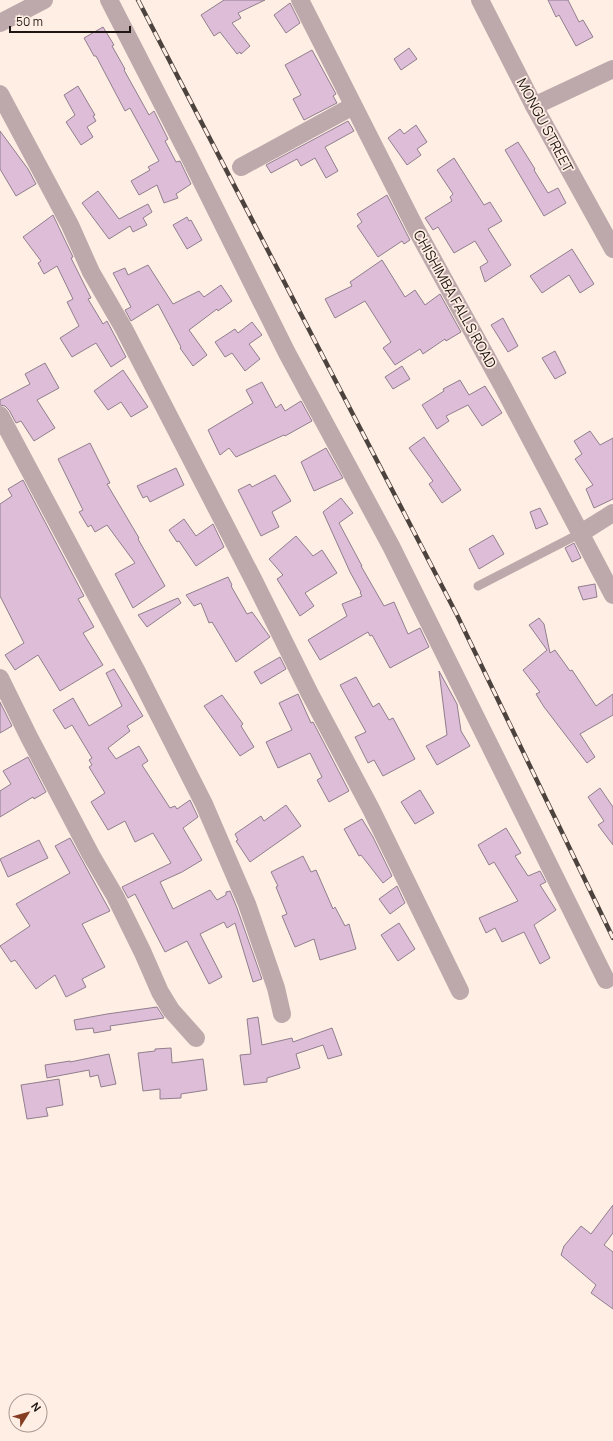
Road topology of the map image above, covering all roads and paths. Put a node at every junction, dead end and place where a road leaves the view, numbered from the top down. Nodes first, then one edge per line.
1 (44, 0) edge
2 (109, 0) edge
3 (300, 0) edge
4 (480, 0) edge
5 (0, 23) edge
6 (613, 68) edge
7 (0, 94) edge
8 (353, 106) junction
9 (534, 106) junction
10 (241, 166) dead end
11 (613, 249) edge
12 (0, 416) edge
13 (613, 513) edge
14 (580, 533) junction
15 (478, 586) dead end
16 (613, 595) edge
17 (0, 678) edge
18 (606, 980) dead end
19 (460, 991) dead end
20 (282, 1014) dead end
21 (196, 1038) dead end

1 - 5 street
2 - 18 street
3 - 8 street, CHISHIMBA FALLS ROAD
4 - 9 street, MONGU STREET
6 - 9 street
7 - 19 street
8 - 10 street
8 - 14 street, CHISHIMBA FALLS ROAD
9 - 11 street, MONGU STREET
12 - 20 street
13 - 14 street
14 - 15 lane
14 - 16 street, CHISHIMBA FALLS ROAD
17 - 21 street

